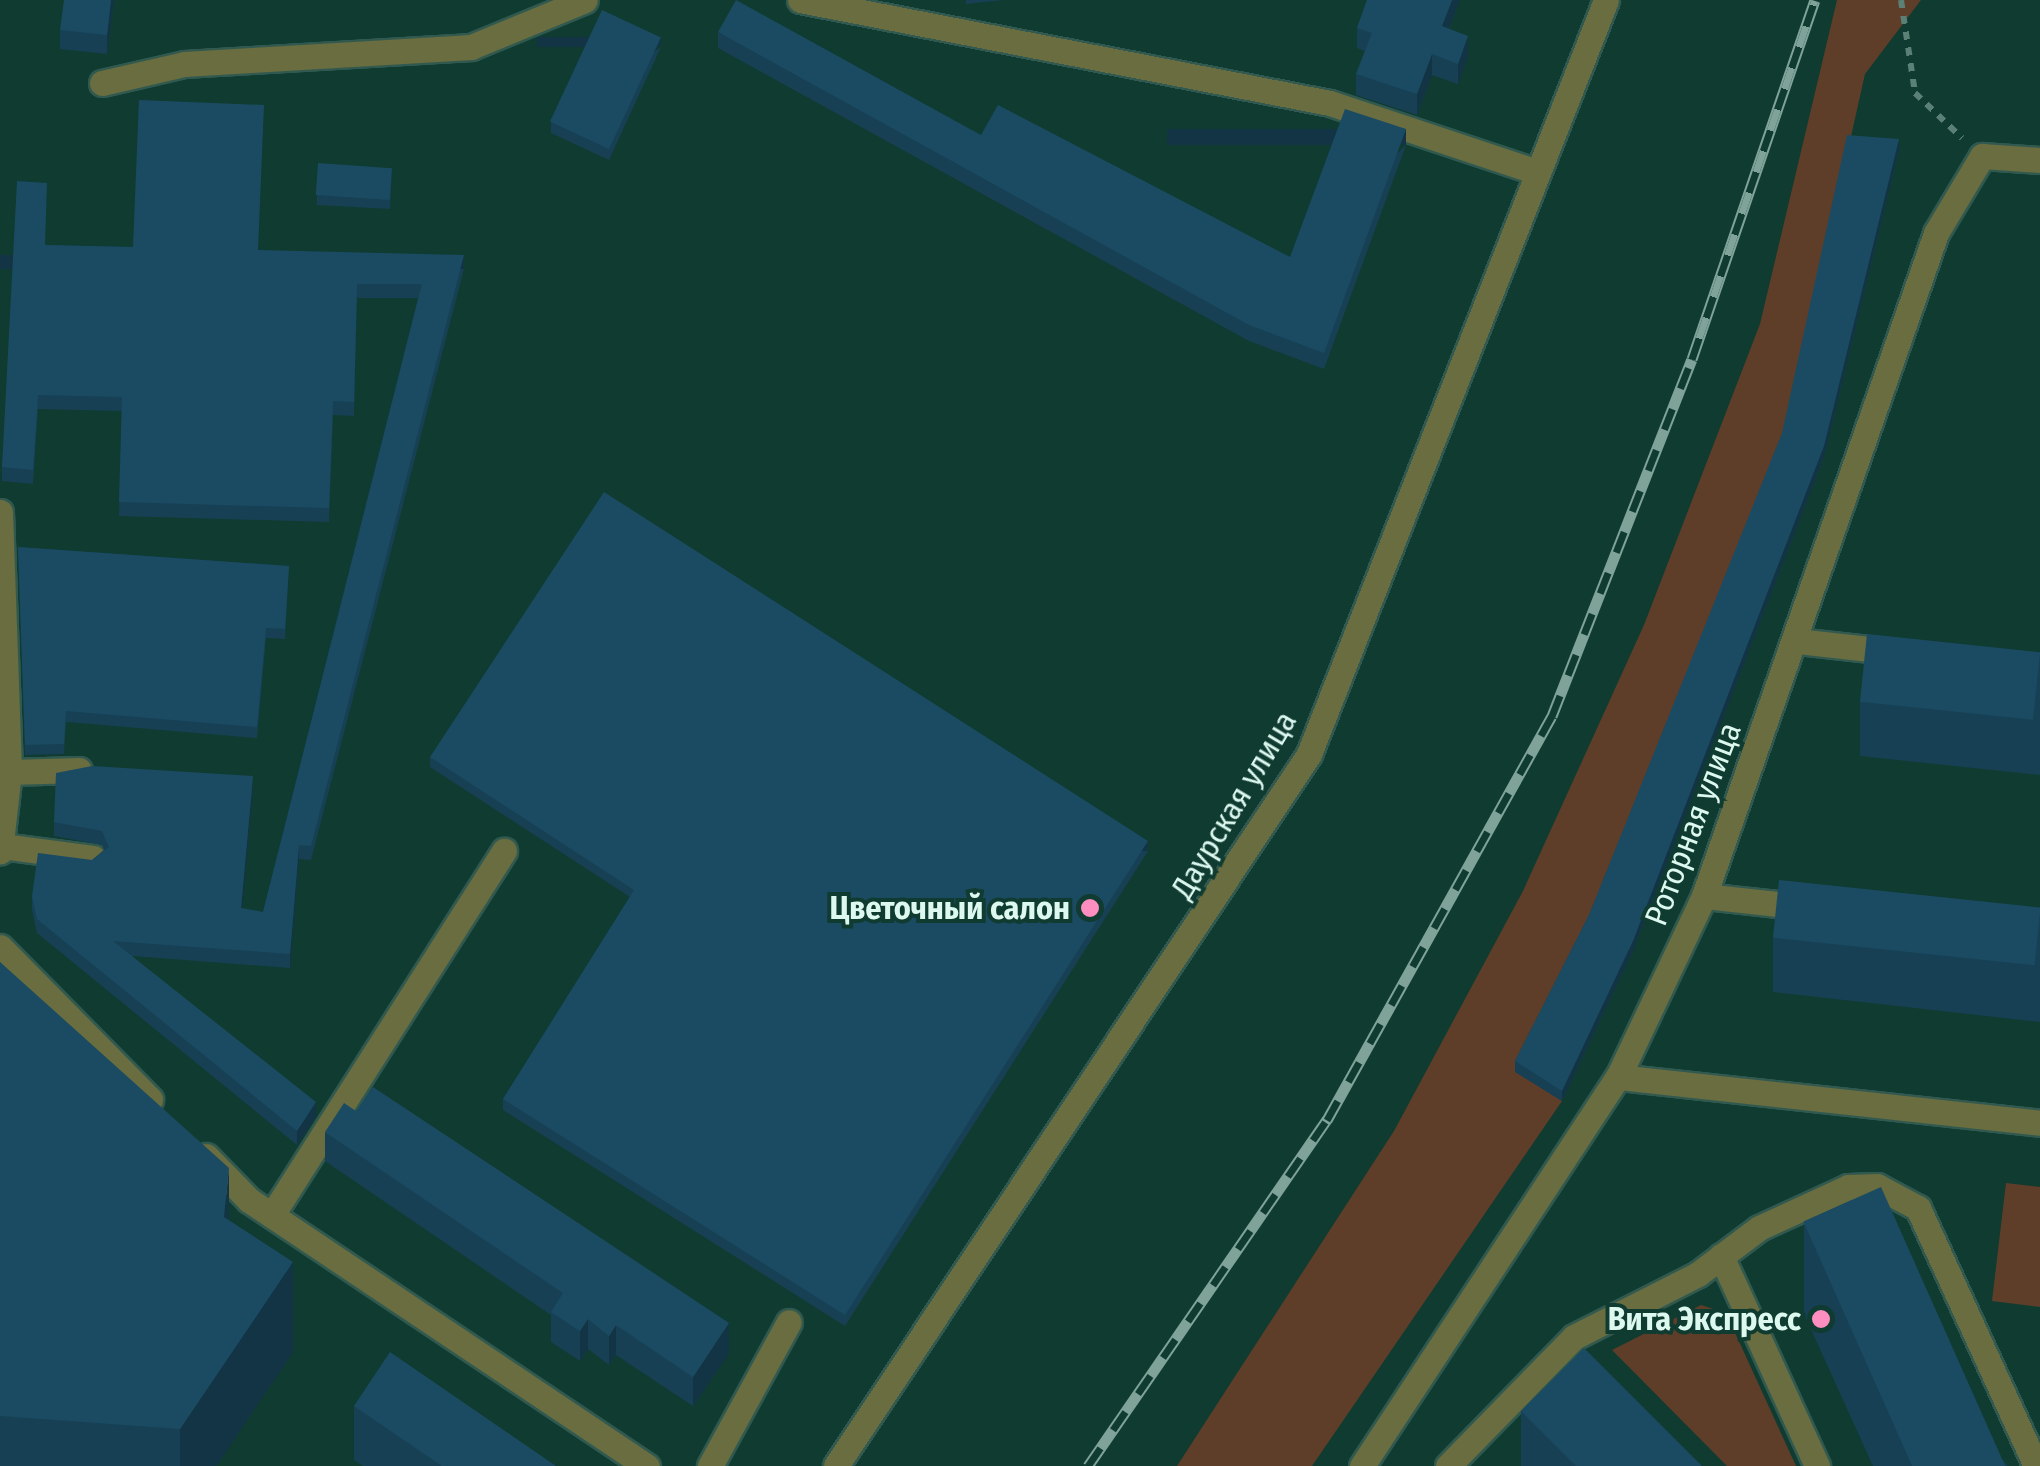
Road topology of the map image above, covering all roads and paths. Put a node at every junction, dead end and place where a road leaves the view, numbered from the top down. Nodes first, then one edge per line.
1 (585, 0) edge
2 (800, 0) edge
3 (1606, 0) edge
4 (1901, 0) edge
5 (102, 82) dead end
6 (1982, 156) junction
7 (2040, 160) edge
8 (1538, 172) junction
9 (0, 512) edge
10 (1797, 641) junction
11 (1928, 656) edge
12 (80, 770) edge
13 (9, 772) junction
14 (1, 849) edge
15 (504, 851) dead end
16 (93, 858) edge
17 (1704, 896) junction
18 (1842, 912) edge
19 (0, 948) edge
20 (1618, 1077) junction
21 (2040, 1123) edge
22 (272, 1215) junction
23 (1720, 1256) junction
24 (789, 1322) dead end
25 (1566, 1344) junction
26 (1590, 1370) edge
27 (647, 1466) edge
28 (710, 1466) edge
29 (836, 1466) edge
30 (1362, 1466) edge
31 (1448, 1466) edge
32 (1816, 1466) edge
33 (2036, 1466) edge

1 - 5 street
2 - 8 street
3 - 8 street, Даурская улица
4 - 6 path
6 - 7 street
6 - 10 street, Роторная улица
8 - 29 street, Даурская улица
9 - 13 street
10 - 11 street
10 - 17 street, Роторная улица
12 - 13 street
13 - 14 street
14 - 16 street
15 - 22 street
17 - 18 street
17 - 20 street, Роторная улица
19 - 22 street
20 - 21 street
20 - 30 street, Роторная улица
22 - 27 street
23 - 25 street
23 - 32 street
23 - 33 street
24 - 28 street
25 - 26 street
25 - 31 street

